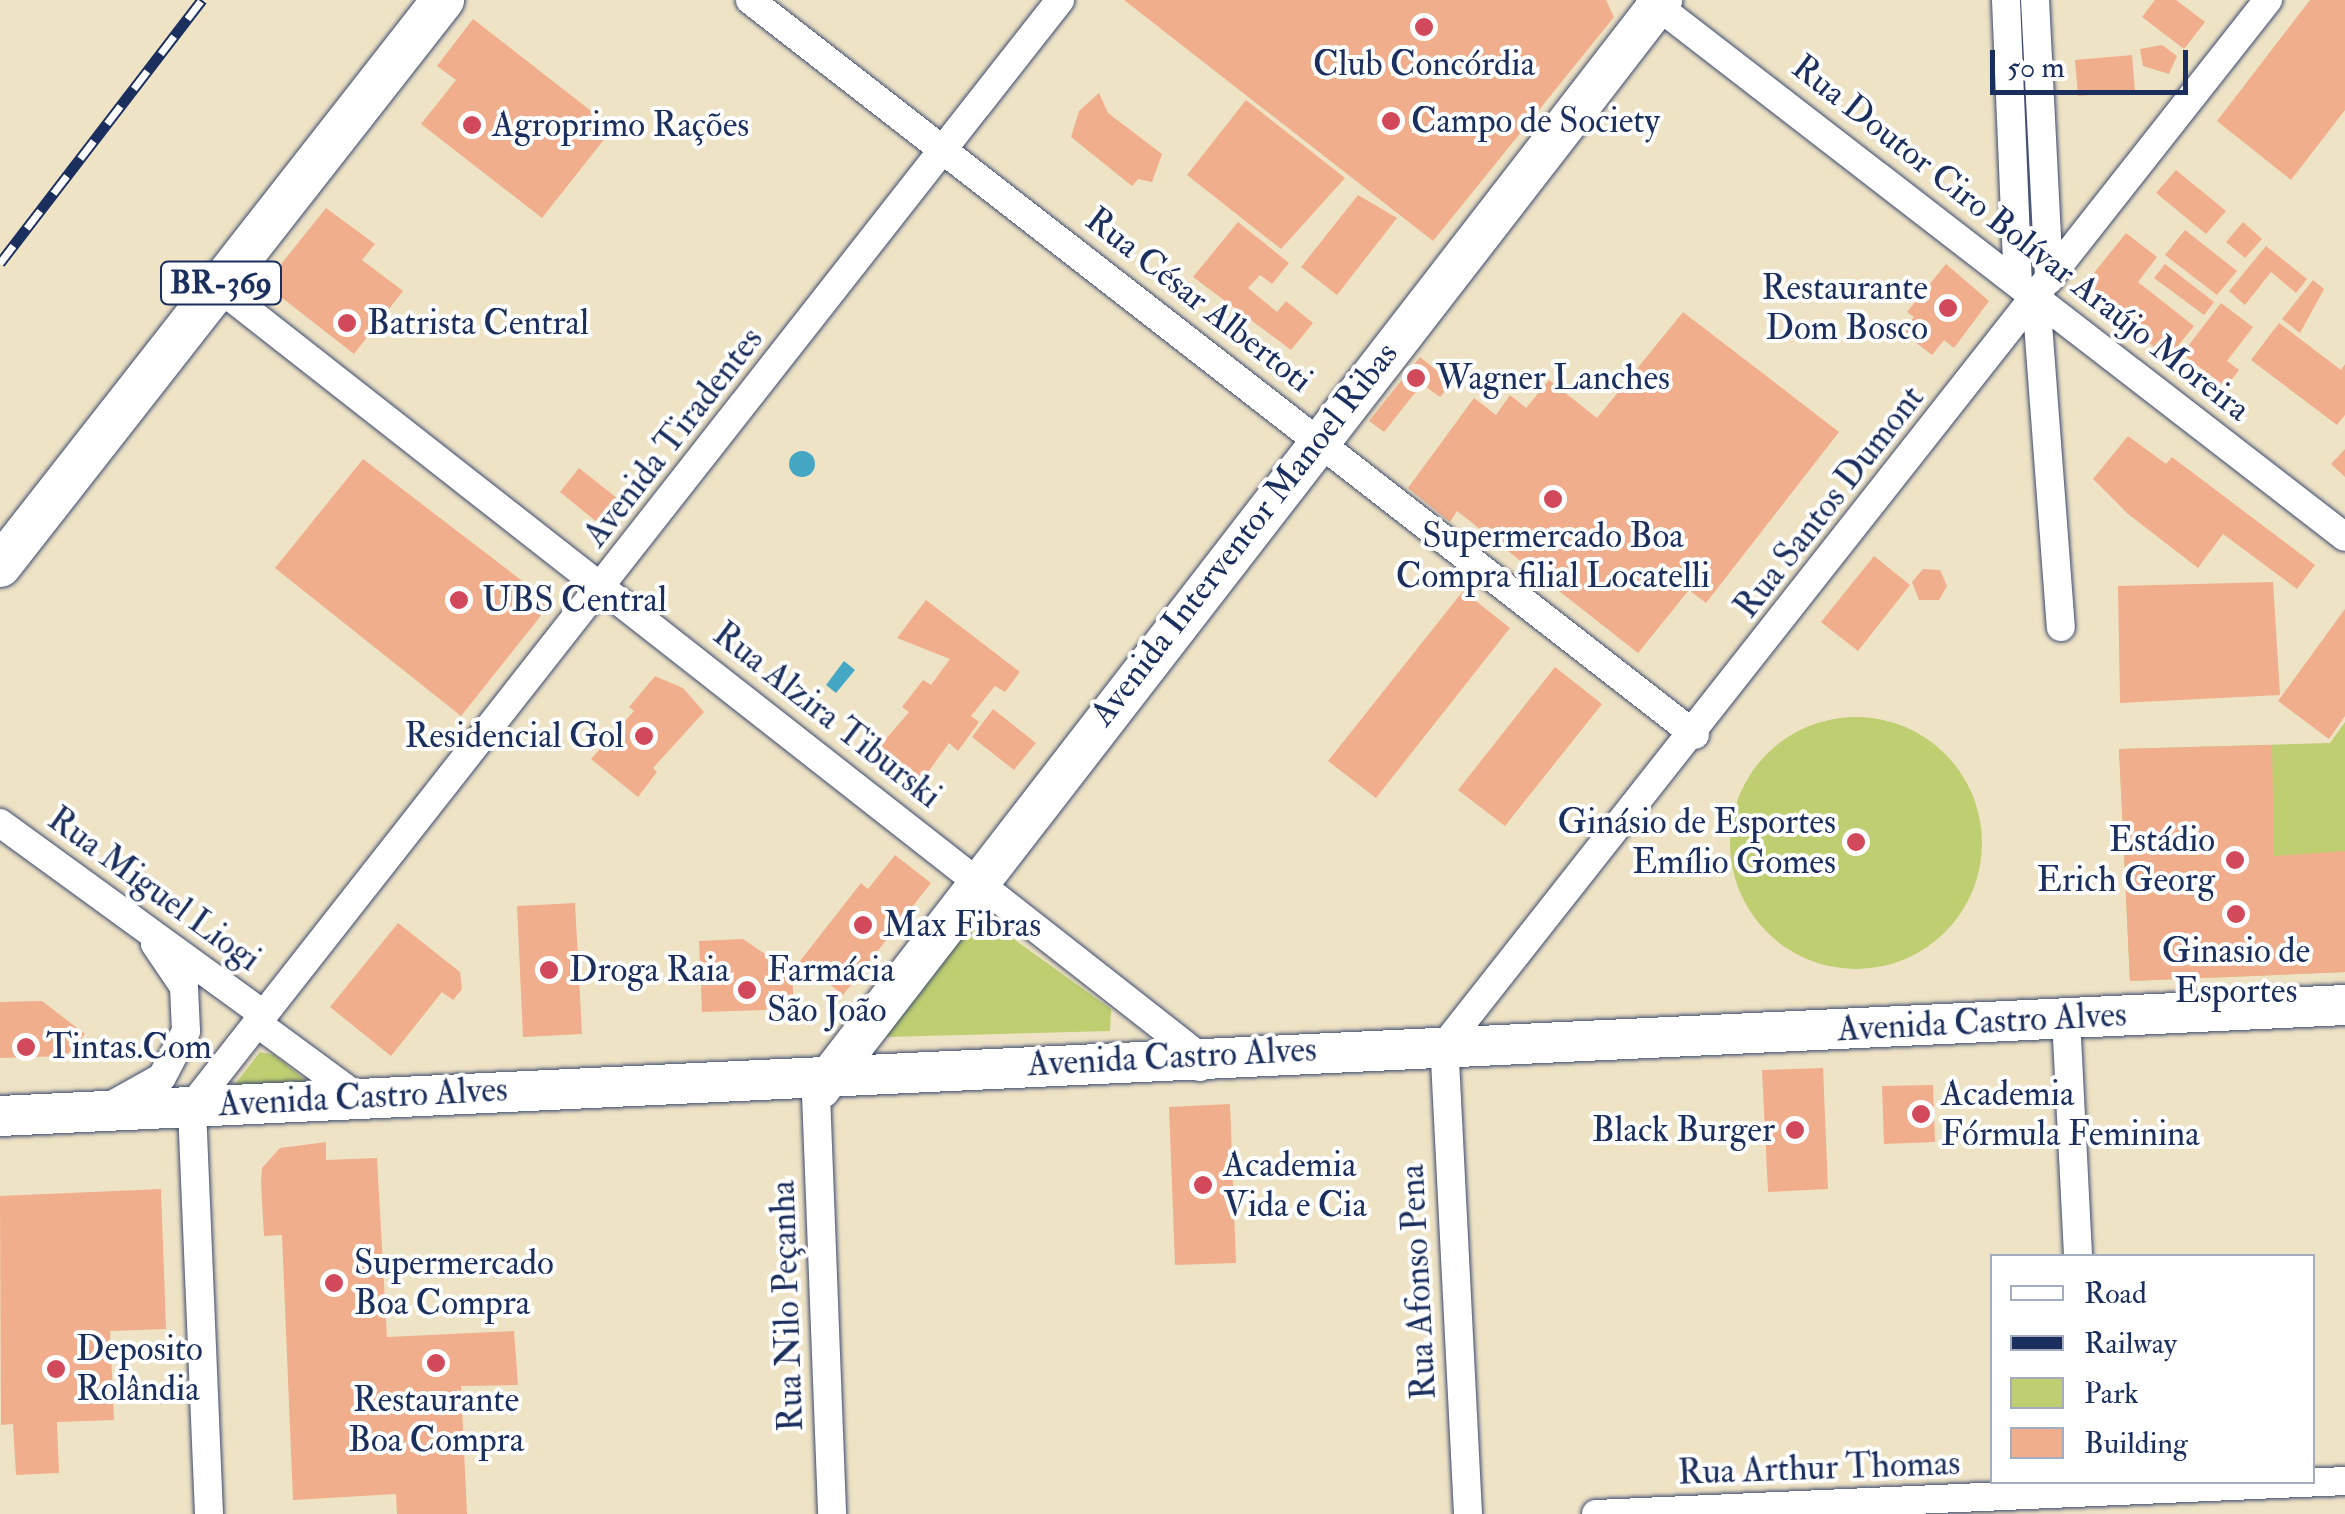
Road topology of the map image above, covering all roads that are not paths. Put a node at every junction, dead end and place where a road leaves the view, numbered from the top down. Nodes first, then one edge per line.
1 (442, 0) edge
2 (750, 0) edge
3 (1060, 0) edge
4 (2006, 0) edge
5 (2035, 0) edge
6 (2268, 0) edge
7 (1656, 2) edge
8 (944, 150) junction
9 (218, 287) junction
10 (2034, 287) junction
11 (1316, 438) junction
12 (2345, 537) edge
13 (0, 566) edge
14 (604, 586) junction
15 (2061, 627) dead end
16 (1695, 735) junction
17 (0, 824) edge
18 (977, 880) junction
19 (148, 934) junction
20 (2345, 1006) edge
21 (260, 1019) junction
22 (2345, 1025) edge
23 (2067, 1028) junction
24 (1444, 1056) junction
25 (1200, 1066) junction
26 (824, 1084) junction
27 (368, 1105) junction
28 (99, 1111) junction
29 (192, 1115) junction
30 (0, 1116) edge
31 (0, 1134) edge
32 (2078, 1254) edge
33 (2345, 1482) edge
34 (2311, 1484) edge
35 (2315, 1484) edge
36 (2089, 1497) edge
37 (209, 1514) edge
38 (832, 1514) edge
39 (1468, 1514) edge
40 (1596, 1514) edge

1 - 9 main road, BR-369
2 - 8 street, Rua César Albertoti
3 - 8 street, Avenida Tiradentes
4 - 10 street
5 - 10 street
6 - 10 street, Rua Santos Dumont
7 - 10 street, Rua Doutor Ciro Bolívar Araújo Moreira
7 - 11 main road, Avenida Interventor Manoel Ribas
8 - 11 street, Rua César Albertoti
8 - 14 street, Avenida Tiradentes
9 - 13 main road, BR-369
9 - 14 street, Rua Alzira Tiburski
10 - 12 street, Rua Doutor Ciro Bolívar Araújo Moreira
10 - 15 street
10 - 16 street, Rua Santos Dumont
11 - 16 street, Rua César Albertoti
11 - 18 main road, Avenida Interventor Manoel Ribas
14 - 18 street, Rua Alzira Tiburski
14 - 21 street, Avenida Tiradentes
16 - 24 street, Rua Santos Dumont
17 - 19 street, Rua Miguel Liogi
18 - 25 street, Rua Alzira Tiburski
18 - 26 main road, Avenida Interventor Manoel Ribas
19 - 21 street, Rua Miguel Liogi
19 - 28 street
20 - 23 main road, Avenida Castro Alves
21 - 27 street, Rua Miguel Liogi
21 - 29 street, Avenida Tiradentes
22 - 23 main road, Avenida Castro Alves
23 - 24 main road, Avenida Castro Alves
23 - 32 street
24 - 25 main road, Avenida Castro Alves
24 - 39 street, Rua Afonso Pena
25 - 26 main road, Avenida Castro Alves
26 - 27 main road, Avenida Castro Alves
26 - 38 street, Rua Nilo Peçanha
27 - 29 main road, Avenida Castro Alves
28 - 29 main road, Avenida Castro Alves
28 - 30 main road, Avenida Castro Alves
29 - 31 main road, Avenida Castro Alves
29 - 37 street
33 - 35 street, Rua Arthur Thomas
34 - 36 street, Rua Arthur Thomas
36 - 40 street, Rua Arthur Thomas

